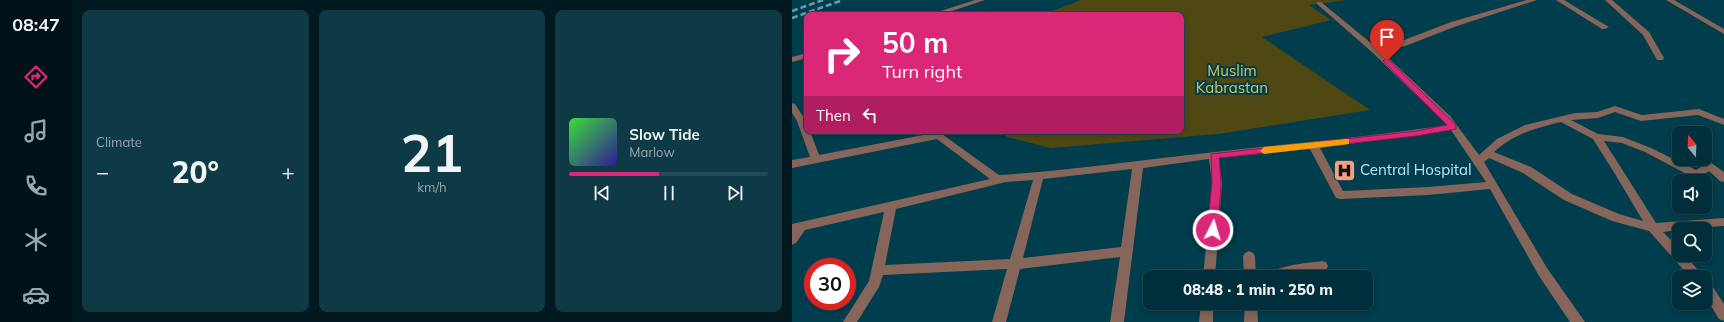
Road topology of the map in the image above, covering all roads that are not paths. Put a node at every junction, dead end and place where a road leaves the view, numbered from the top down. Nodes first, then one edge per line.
1 (982, 0) edge
2 (1534, 0) edge
3 (1558, 0) edge
4 (1608, 0) edge
5 (1669, 0) edge
6 (1319, 3) dead end
7 (942, 12) edge
8 (1605, 27) dead end
9 (1724, 32) edge
10 (1376, 51) junction
11 (804, 56) edge
12 (1660, 58) dead end
13 (792, 60) edge
14 (792, 106) edge
15 (804, 119) edge
16 (1562, 119) junction
17 (1724, 122) edge
18 (1453, 127) junction
19 (809, 134) edge
20 (932, 134) edge
21 (937, 134) edge
22 (1596, 137) junction
23 (1313, 145) junction
24 (1487, 153) junction
25 (1214, 156) junction
26 (816, 160) junction
27 (1478, 162) junction
28 (792, 164) edge
29 (1138, 165) junction
30 (1040, 177) junction
31 (1724, 178) edge
32 (1010, 179) junction
33 (1493, 185) junction
34 (891, 206) junction
35 (1724, 222) edge
36 (797, 228) edge
37 (1653, 228) junction
38 (792, 240) edge
39 (1126, 250) junction
40 (1249, 256) dead end
41 (1015, 264) junction
42 (1322, 266) dead end
43 (878, 270) junction
44 (1210, 270) edge
45 (1250, 270) edge
46 (1300, 270) edge
47 (1692, 270) edge
48 (1712, 296) edge
49 (1207, 310) edge
50 (1251, 310) edge
51 (1724, 315) edge
52 (850, 322) edge
53 (999, 322) edge
54 (1118, 322) edge
55 (1206, 322) edge
56 (1251, 322) edge
57 (1578, 322) edge

1 - 7 street
2 - 10 street
3 - 8 street
4 - 12 street
5 - 9 street
6 - 10 street
10 - 18 street
11 - 13 street
14 - 15 street
16 - 17 street
16 - 22 street
16 - 24 street
18 - 23 street
18 - 27 street
19 - 26 street
20 - 26 street
21 - 32 street
22 - 31 street
22 - 37 street
23 - 25 street
23 - 33 street
24 - 27 street
24 - 37 street
25 - 29 street
25 - 44 street
26 - 28 street
27 - 33 street
29 - 30 street
29 - 39 street
30 - 32 street
30 - 41 street
32 - 34 street
33 - 57 street
34 - 36 street
34 - 43 street
35 - 37 street
36 - 38 street
37 - 47 street
39 - 41 street
39 - 54 street
40 - 45 street
41 - 43 street
41 - 53 street
42 - 46 street
43 - 52 street
48 - 51 street
49 - 55 street
50 - 56 street

